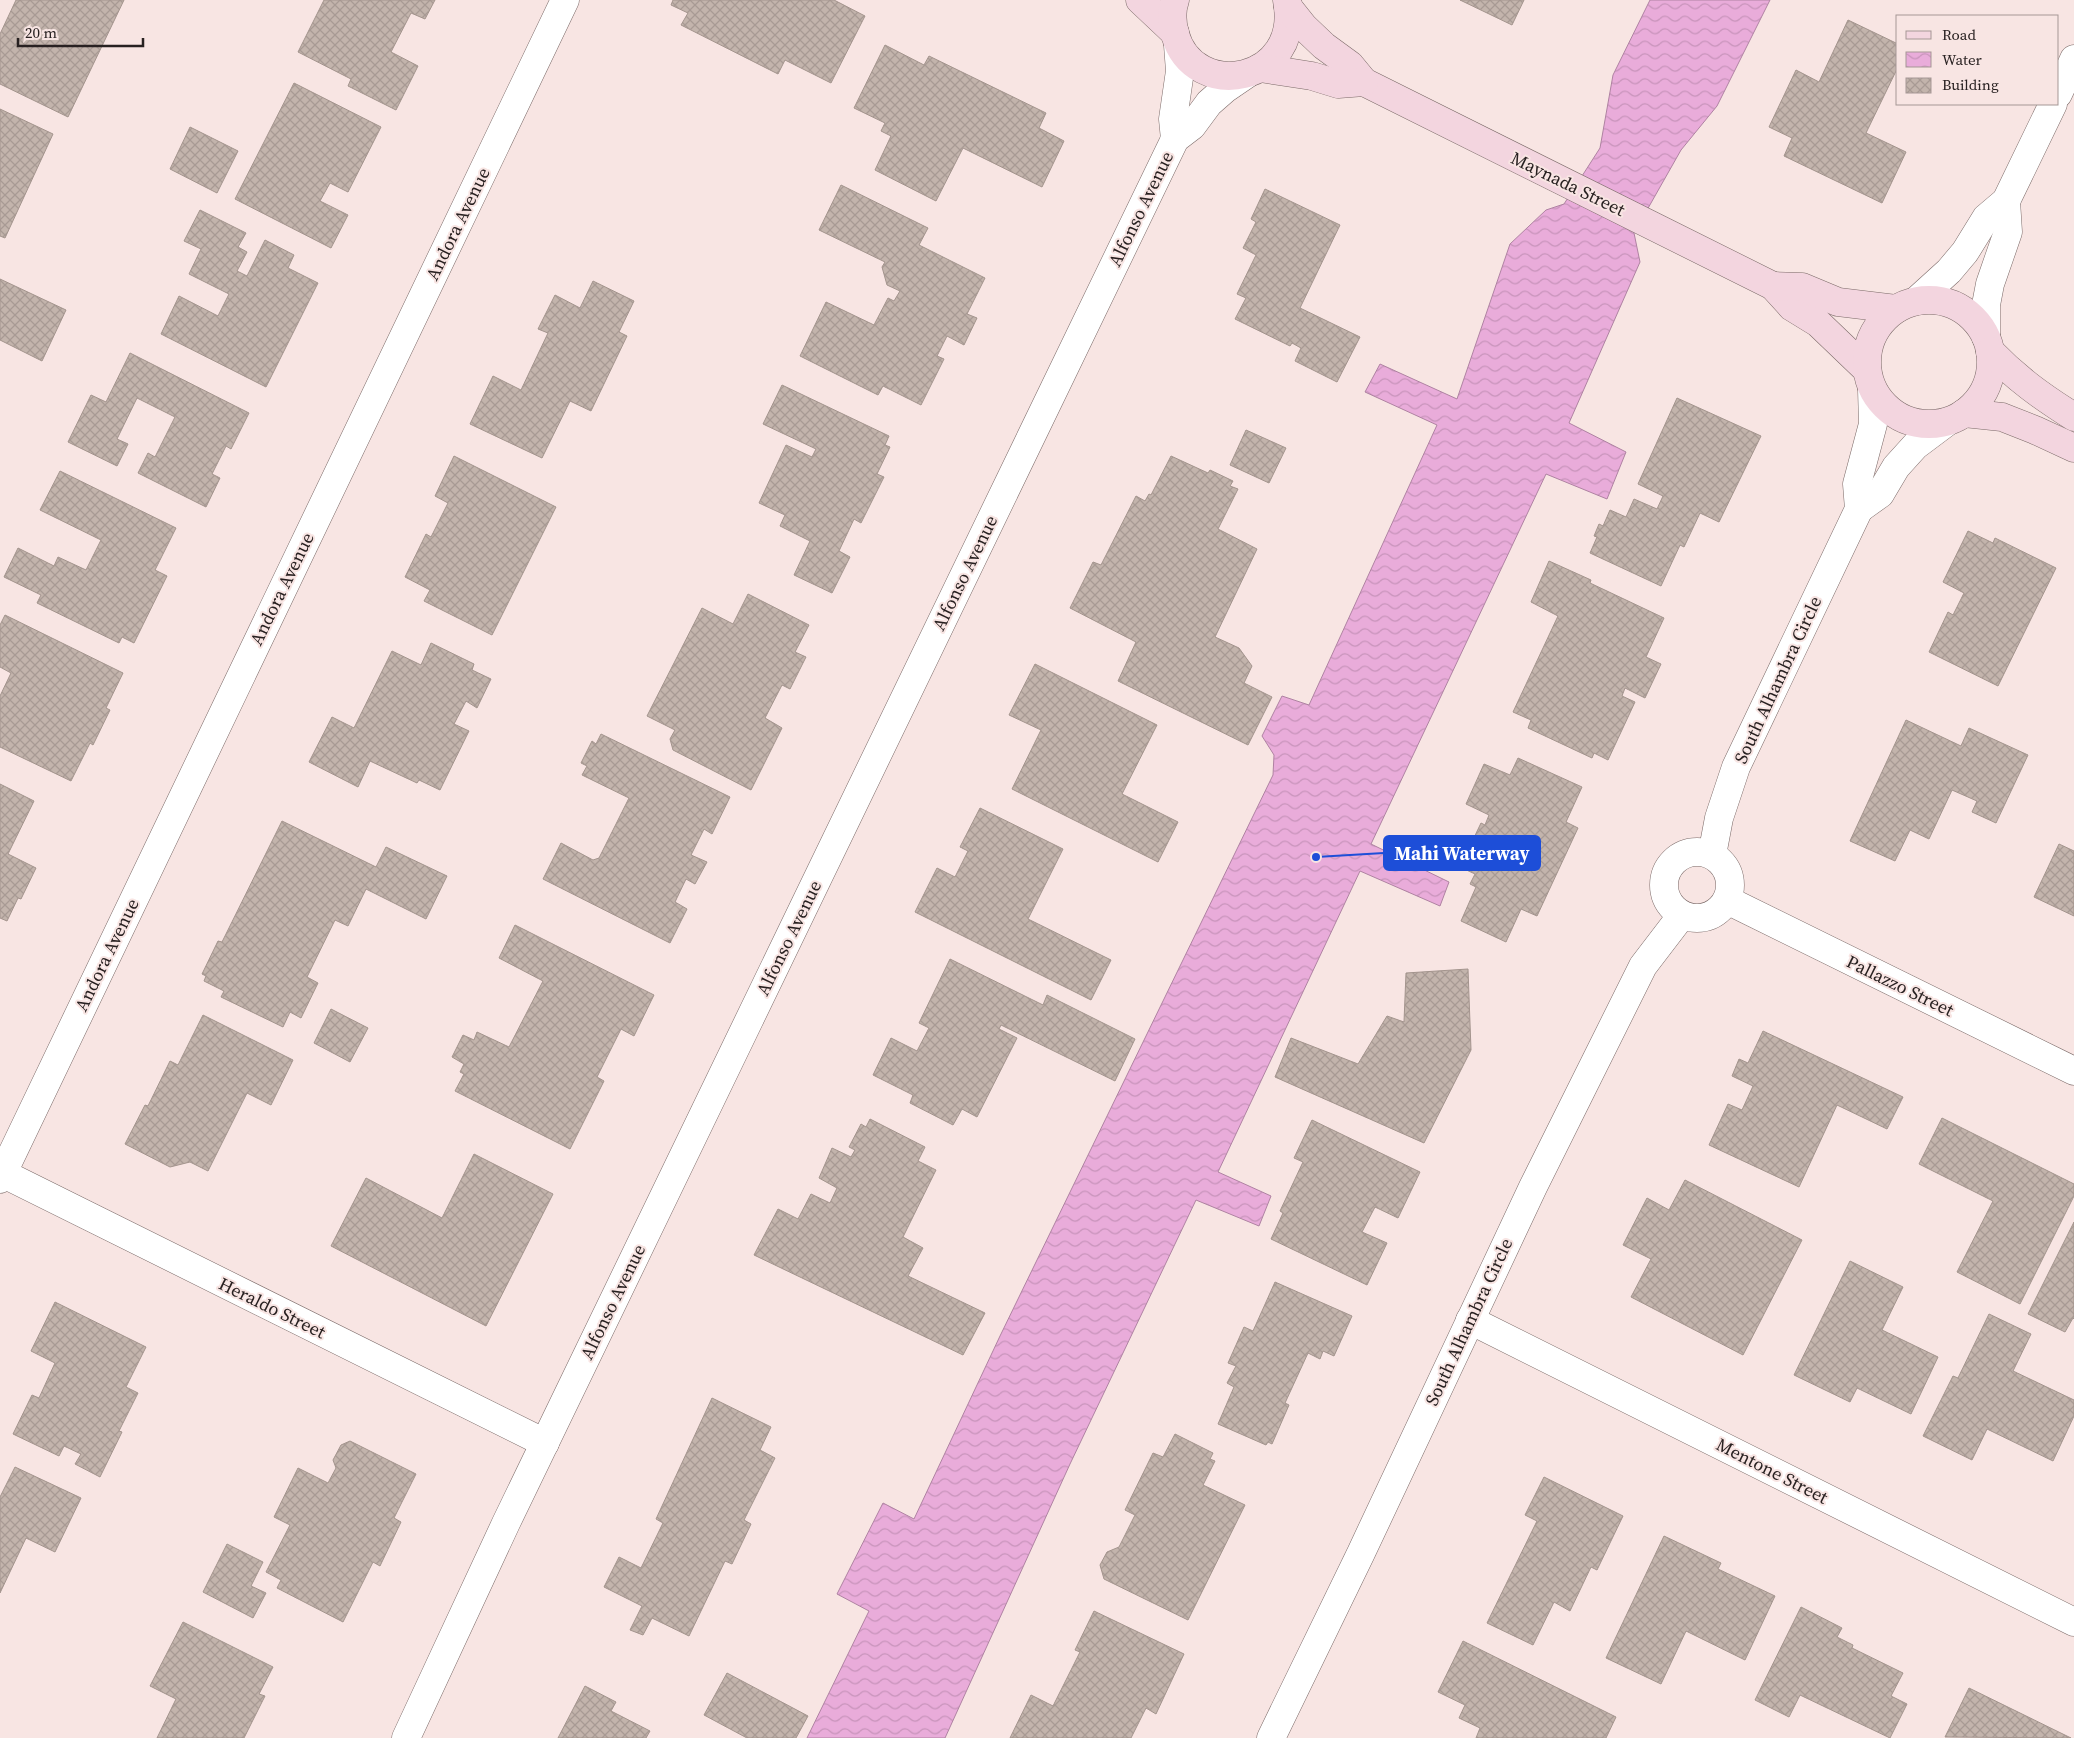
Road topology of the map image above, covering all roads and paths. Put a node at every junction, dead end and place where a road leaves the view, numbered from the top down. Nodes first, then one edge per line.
1 (565, 0) edge
2 (1140, 0) edge
3 (1175, 0) edge
4 (1288, 4) edge
5 (1176, 39) junction
6 (2074, 59) edge
7 (1254, 71) junction
8 (1364, 82) junction
9 (2059, 92) edge
10 (2053, 105) edge
11 (1175, 139) junction
12 (2006, 201) junction
13 (1773, 286) junction
14 (1906, 305) junction
15 (1988, 344) junction
16 (1869, 380) junction
17 (2074, 417) edge
18 (1956, 418) junction
19 (2074, 448) edge
20 (1859, 509) junction
21 (1712, 855) junction
22 (1727, 900) junction
23 (1682, 915) junction
24 (2074, 1071) edge
25 (1, 1175) edge
26 (1470, 1320) junction
27 (545, 1443) junction
28 (2074, 1622) edge
29 (406, 1738) edge
30 (1271, 1738) edge

1 - 25 street, Andora Avenue
2 - 5 street
3 - 5 street
4 - 7 street
4 - 8 street, Maynada Street
5 - 7 street
5 - 11 street, Alfonso Avenue
6 - 9 street
7 - 8 street
7 - 11 street, Alfonso Avenue
8 - 13 street, Maynada Street
10 - 12 street
11 - 27 street, Alfonso Avenue
12 - 14 street
12 - 15 street
13 - 14 street, Maynada Street
13 - 16 street, Maynada Street
14 - 15 street
14 - 16 street
15 - 17 street
15 - 18 street
16 - 18 street
16 - 20 street
18 - 19 street
18 - 20 street, South Alhambra Circle
20 - 21 street, South Alhambra Circle
21 - 22 street
21 - 23 street
22 - 23 street
22 - 24 street, Pallazzo Street
23 - 26 street, South Alhambra Circle
25 - 27 street, Heraldo Street
26 - 28 street, Mentone Street
26 - 30 street, South Alhambra Circle
27 - 29 street, Alfonso Avenue

